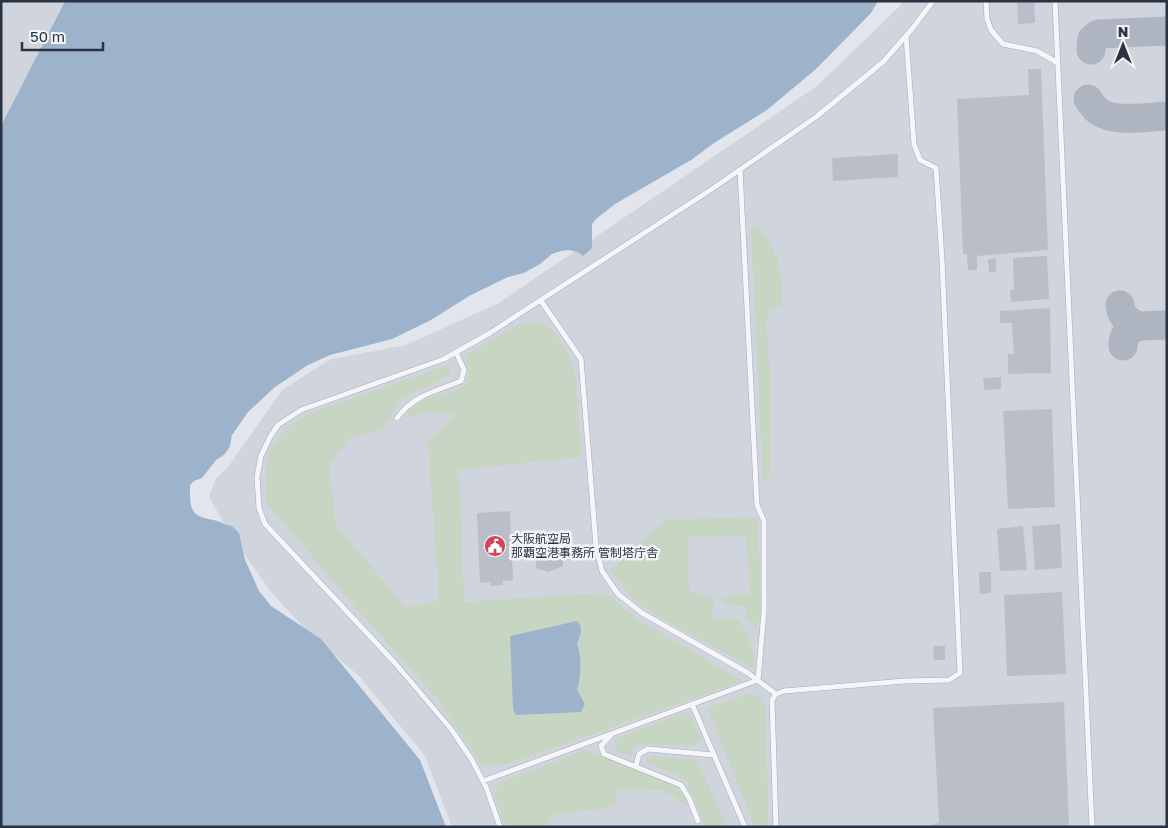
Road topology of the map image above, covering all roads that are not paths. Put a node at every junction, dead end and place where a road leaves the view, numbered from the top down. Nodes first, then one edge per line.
1 (933, 1) edge
2 (986, 1) edge
3 (1055, 1) edge
4 (906, 36) junction
5 (1058, 63) junction
6 (740, 170) junction
7 (541, 301) junction
8 (456, 352) junction
9 (398, 418) dead end
10 (758, 680) junction
11 (776, 694) junction
12 (692, 704) junction
13 (612, 733) junction
14 (714, 755) junction
15 (636, 766) junction
16 (483, 781) junction
17 (698, 820) dead end
18 (500, 827) edge
19 (745, 827) edge
20 (776, 827) edge
21 (1092, 827) edge

1 - 4 lane
2 - 5 lane
3 - 5 lane
4 - 6 lane
4 - 11 lane
5 - 21 lane
6 - 7 lane
6 - 10 lane
7 - 8 lane
7 - 10 lane
8 - 9 lane
8 - 16 lane
10 - 11 lane
10 - 12 lane
11 - 20 lane
12 - 13 lane
12 - 14 lane
13 - 15 lane
13 - 16 lane
14 - 15 lane
14 - 19 lane
15 - 17 lane
16 - 18 lane

